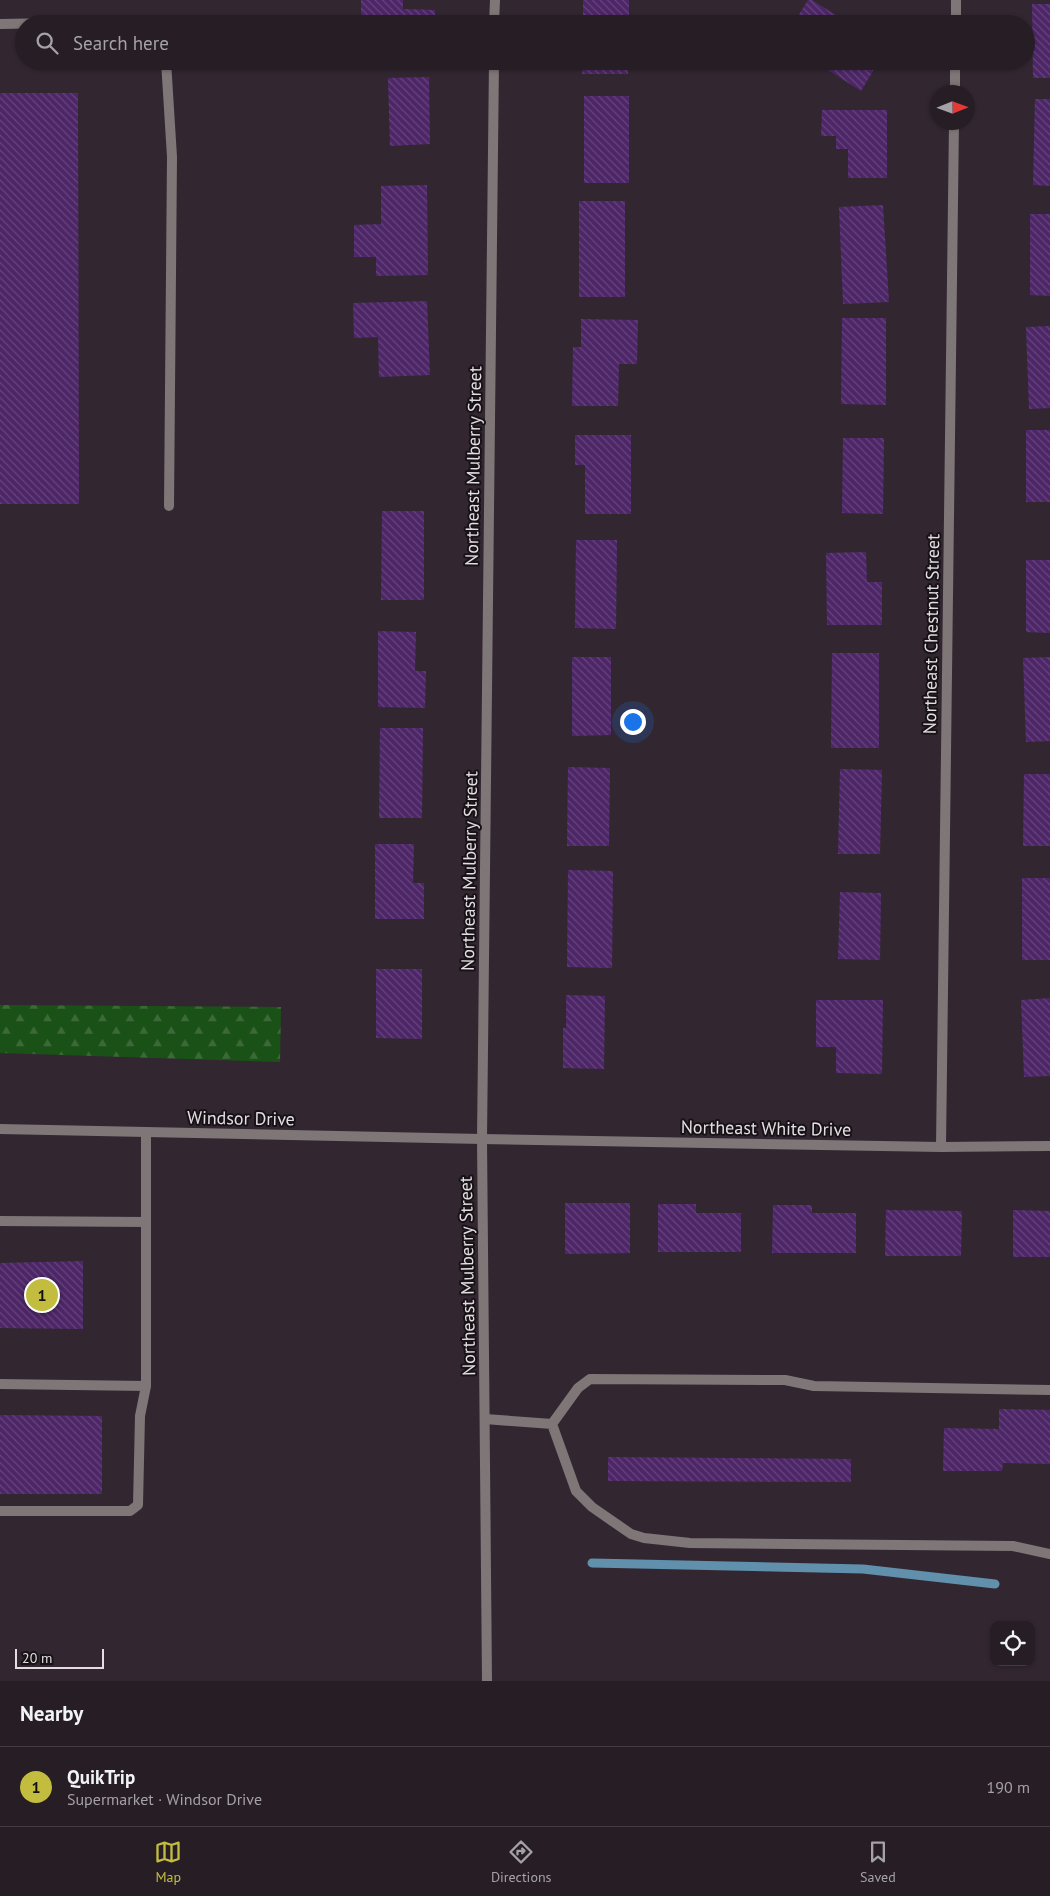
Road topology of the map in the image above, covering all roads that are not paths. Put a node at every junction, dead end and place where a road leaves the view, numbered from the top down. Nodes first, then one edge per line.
1 (495, 0) edge
2 (956, 0) edge
3 (494, 15) edge
4 (956, 15) edge
5 (0, 24) edge
6 (15, 24) edge
7 (167, 70) edge
8 (494, 70) edge
9 (955, 70) edge
10 (955, 85) edge
11 (954, 130) edge
12 (168, 506) dead end
13 (0, 1129) edge
14 (146, 1133) junction
15 (482, 1139) junction
16 (1050, 1146) edge
17 (941, 1147) junction
18 (0, 1221) edge
19 (146, 1222) junction
20 (0, 1384) edge
21 (146, 1386) junction
22 (1050, 1390) edge
23 (485, 1419) junction
24 (552, 1424) junction
25 (0, 1510) edge
26 (1050, 1554) edge
27 (487, 1681) edge

1 - 3 street
2 - 4 street
5 - 6 street
7 - 12 street
8 - 15 street, Northeast Mulberry Street
9 - 10 street
11 - 17 street, Northeast Chestnut Street
13 - 14 street, Windsor Drive
14 - 15 street, Windsor Drive
14 - 19 street
15 - 17 street, Northeast White Drive
15 - 23 street, Northeast Mulberry Street
16 - 17 street, Northeast White Drive
18 - 19 street
19 - 21 street
20 - 21 street
21 - 25 street
22 - 24 street
23 - 24 street
23 - 27 street, Northeast Mulberry Street
24 - 26 street

